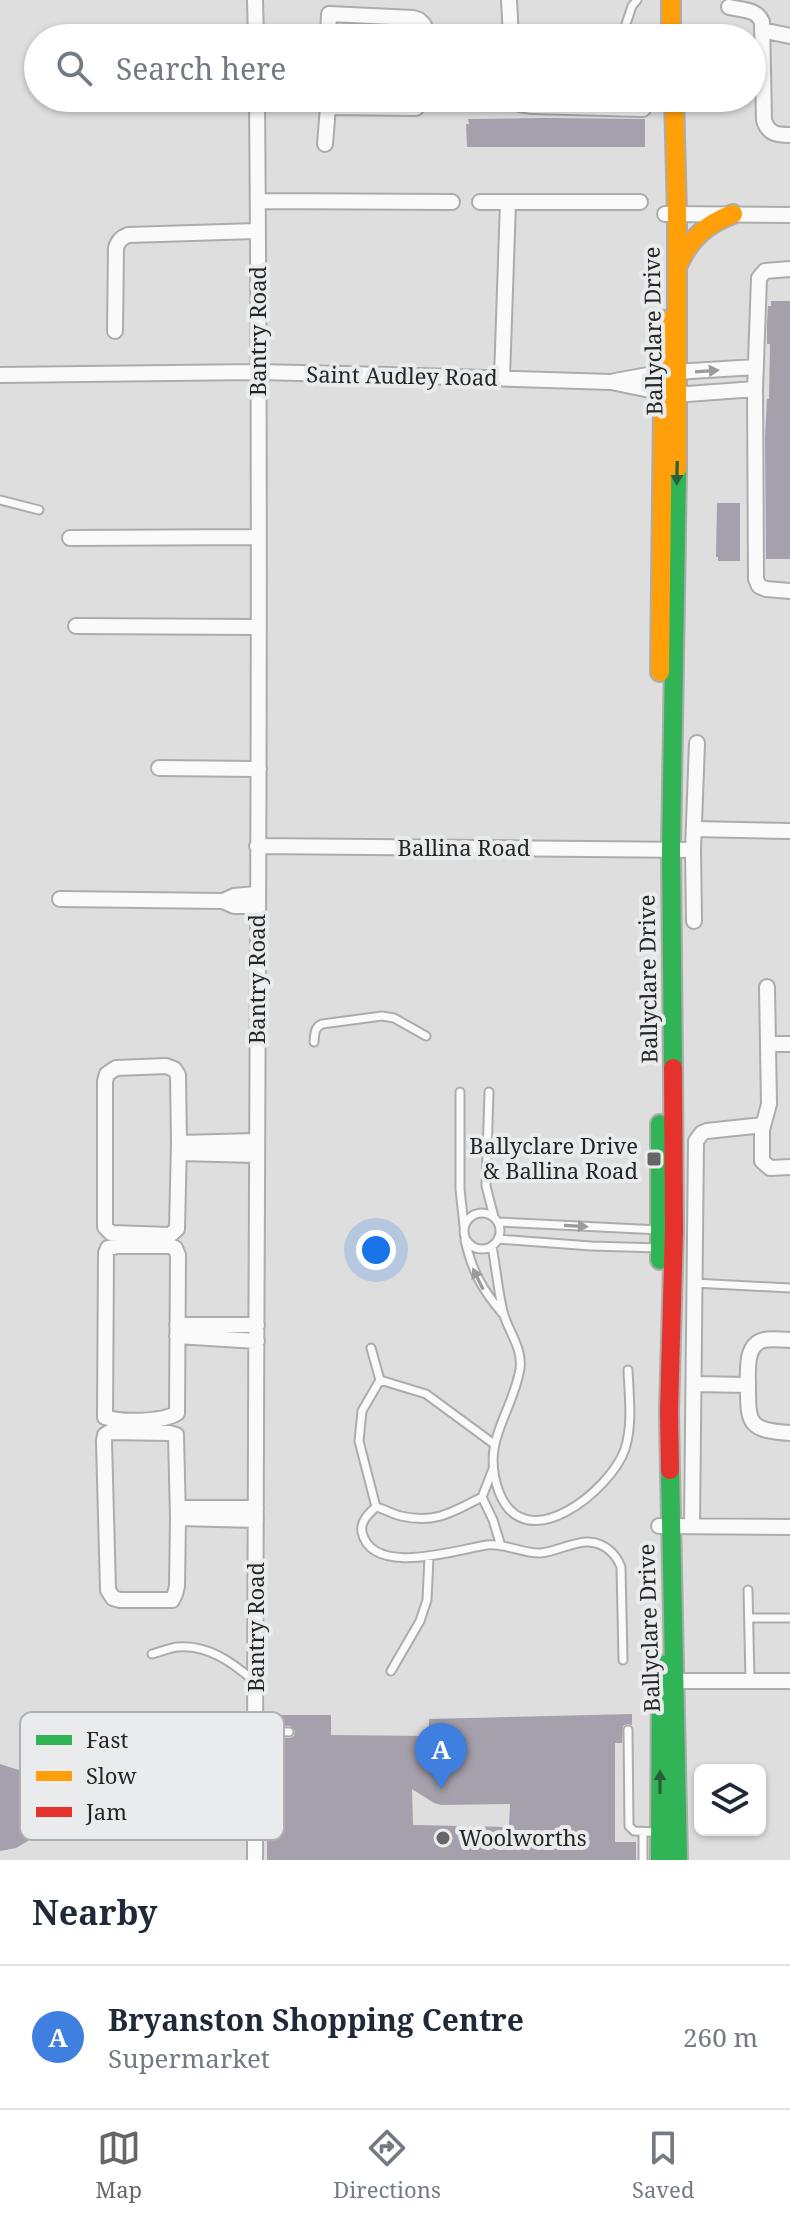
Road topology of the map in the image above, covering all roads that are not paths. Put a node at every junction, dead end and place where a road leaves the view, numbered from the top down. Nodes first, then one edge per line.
1 (255, 0) edge
2 (509, 0) edge
3 (637, 0) edge
4 (671, 0) edge
5 (329, 7) edge
6 (353, 7) edge
7 (729, 7) dead end
8 (256, 24) edge
9 (423, 24) edge
10 (510, 24) edge
11 (626, 24) dead end
12 (671, 24) edge
13 (762, 24) edge
14 (766, 31) edge
15 (790, 36) edge
16 (257, 112) edge
17 (327, 112) edge
18 (667, 112) edge
19 (674, 112) edge
20 (764, 112) edge
21 (790, 135) edge
22 (325, 144) dead end
23 (258, 201) junction
24 (452, 202) dead end
25 (480, 202) dead end
26 (508, 202) junction
27 (640, 202) dead end
28 (671, 213) junction
29 (733, 214) junction
30 (790, 215) edge
31 (258, 231) junction
32 (677, 267) junction
33 (790, 269) edge
34 (115, 331) dead end
35 (756, 367) junction
36 (258, 372) junction
37 (670, 373) junction
38 (0, 375) edge
39 (502, 378) junction
40 (611, 382) junction
41 (755, 389) junction
42 (670, 394) junction
43 (0, 500) edge
44 (39, 510) dead end
45 (258, 537) junction
46 (70, 538) dead end
47 (790, 591) edge
48 (76, 626) dead end
49 (259, 627) junction
50 (697, 743) dead end
51 (159, 768) dead end
52 (259, 769) junction
53 (694, 829) junction
54 (790, 831) edge
55 (257, 846) junction
56 (665, 850) junction
57 (693, 850) junction
58 (60, 899) dead end
59 (257, 900) junction
60 (694, 921) dead end
61 (767, 987) dead end
62 (426, 1036) dead end
63 (314, 1042) dead end
64 (768, 1044) junction
65 (790, 1044) edge
66 (460, 1092) dead end
67 (489, 1092) dead end
68 (763, 1125) junction
69 (179, 1148) junction
70 (257, 1148) junction
71 (790, 1167) edge
72 (496, 1220) junction
73 (464, 1226) junction
74 (696, 1228) junction
75 (465, 1238) junction
76 (667, 1239) junction
77 (495, 1242) junction
78 (695, 1245) junction
79 (694, 1283) junction
80 (790, 1288) edge
81 (503, 1315) junction
82 (257, 1325) junction
83 (177, 1331) junction
84 (790, 1340) edge
85 (257, 1341) junction
86 (371, 1348) dead end
87 (628, 1370) dead end
88 (380, 1380) junction
89 (694, 1384) junction
90 (748, 1385) junction
91 (790, 1433) edge
92 (494, 1444) junction
93 (493, 1469) junction
94 (482, 1497) junction
95 (376, 1507) junction
96 (178, 1513) junction
97 (256, 1514) junction
98 (665, 1526) junction
99 (692, 1526) junction
100 (790, 1527) edge
101 (501, 1546) junction
102 (429, 1557) junction
103 (748, 1590) dead end
104 (749, 1618) junction
105 (790, 1618) edge
106 (152, 1654) dead end
107 (623, 1660) dead end
108 (391, 1671) dead end
109 (668, 1681) junction
110 (750, 1681) junction
111 (790, 1681) edge
112 (256, 1683) junction
113 (256, 1712) edge
114 (628, 1730) dead end
115 (284, 1732) edge
116 (289, 1732) dead end
117 (661, 1832) junction
118 (255, 1840) edge
119 (255, 1860) edge
120 (643, 1860) edge
121 (660, 1860) edge
122 (678, 1860) edge

1 - 8 street
2 - 10 street
3 - 11 lane
4 - 12 street
5 - 6 street
6 - 9 street
7 - 13 street
14 - 15 street
16 - 23 street, Bantry Road
17 - 22 street
18 - 28 street, Ballyclare Drive
19 - 28 street, Ballyclare Drive
20 - 21 street
23 - 24 street
23 - 31 street, Bantry Road
25 - 26 street
26 - 27 street
26 - 39 street
28 - 29 street
28 - 32 street, Ballyclare Drive
28 - 37 street, Ballyclare Drive
29 - 30 street
29 - 32 street
31 - 34 street
31 - 36 street, Bantry Road
32 - 37 street, Ballyclare Drive
33 - 35 street
37 -> 35 street, Saint Audley Road
35 - 41 street
36 - 38 street, Saint Audley Road
36 - 39 street, Saint Audley Road
36 - 45 street, Bantry Road
37 - 40 street, Saint Audley Road
37 - 42 street, Ballyclare Drive
39 - 40 street, Saint Audley Road
40 - 42 street, Saint Audley Road
41 - 42 street, Saint Audley Road
41 - 47 street
42 - 56 street, Ballyclare Drive
43 - 44 lane
45 - 46 street
45 - 49 street, Bantry Road
48 - 49 street
49 - 52 street, Bantry Road
50 - 53 street
51 - 52 street
52 - 55 street, Bantry Road
53 - 54 street
53 - 57 street
55 - 56 street, Ballina Road
55 - 59 street, Bantry Road
56 - 57 street, Ballina Road
56 - 76 street, Ballyclare Drive
57 - 60 street
58 - 59 street
59 - 70 street, Bantry Road
61 - 64 street
62 - 63 lane
64 - 65 street
64 - 68 street
66 - 73 lane
67 - 72 lane
68 - 71 street
68 - 74 street
69 - 69 street
69 - 70 street
70 - 82 street, Bantry Road
72 - 73 lane
72 -> 76 lane
72 - 77 lane
73 - 75 lane
74 - 76 lane
74 - 78 street
75 - 77 lane
81 -> 75 lane
76 - 77 lane
76 - 78 lane
76 - 98 street, Ballyclare Drive
77 - 81 lane
78 - 79 street
79 - 80 lane
79 - 89 street
81 - 92 lane
82 - 83 street
82 - 85 street, Bantry Road
83 - 83 street
83 - 85 street
84 - 90 street
85 - 97 street, Bantry Road
86 - 88 lane
87 - 93 lane
88 - 92 lane
88 - 95 lane
89 - 90 street
89 - 99 street
90 - 91 street
92 - 93 lane
93 - 94 lane
94 - 95 lane
94 - 101 lane
95 - 102 lane
96 - 96 street
96 - 97 street
97 - 112 street, Bantry Road
98 - 99 street
98 - 109 street, Ballyclare Drive
99 - 100 street
101 - 102 lane
101 - 107 lane
102 - 108 lane
103 - 104 lane
104 - 105 lane
104 - 110 lane
106 - 112 lane
109 - 110 street
109 - 117 street, Ballyclare Drive
110 - 111 street
112 - 113 street, Bantry Road
114 - 117 lane
115 - 116 lane
117 - 120 lane
117 - 121 street, Ballyclare Drive
117 - 122 street, Ballyclare Drive
118 - 119 street, Bantry Road

